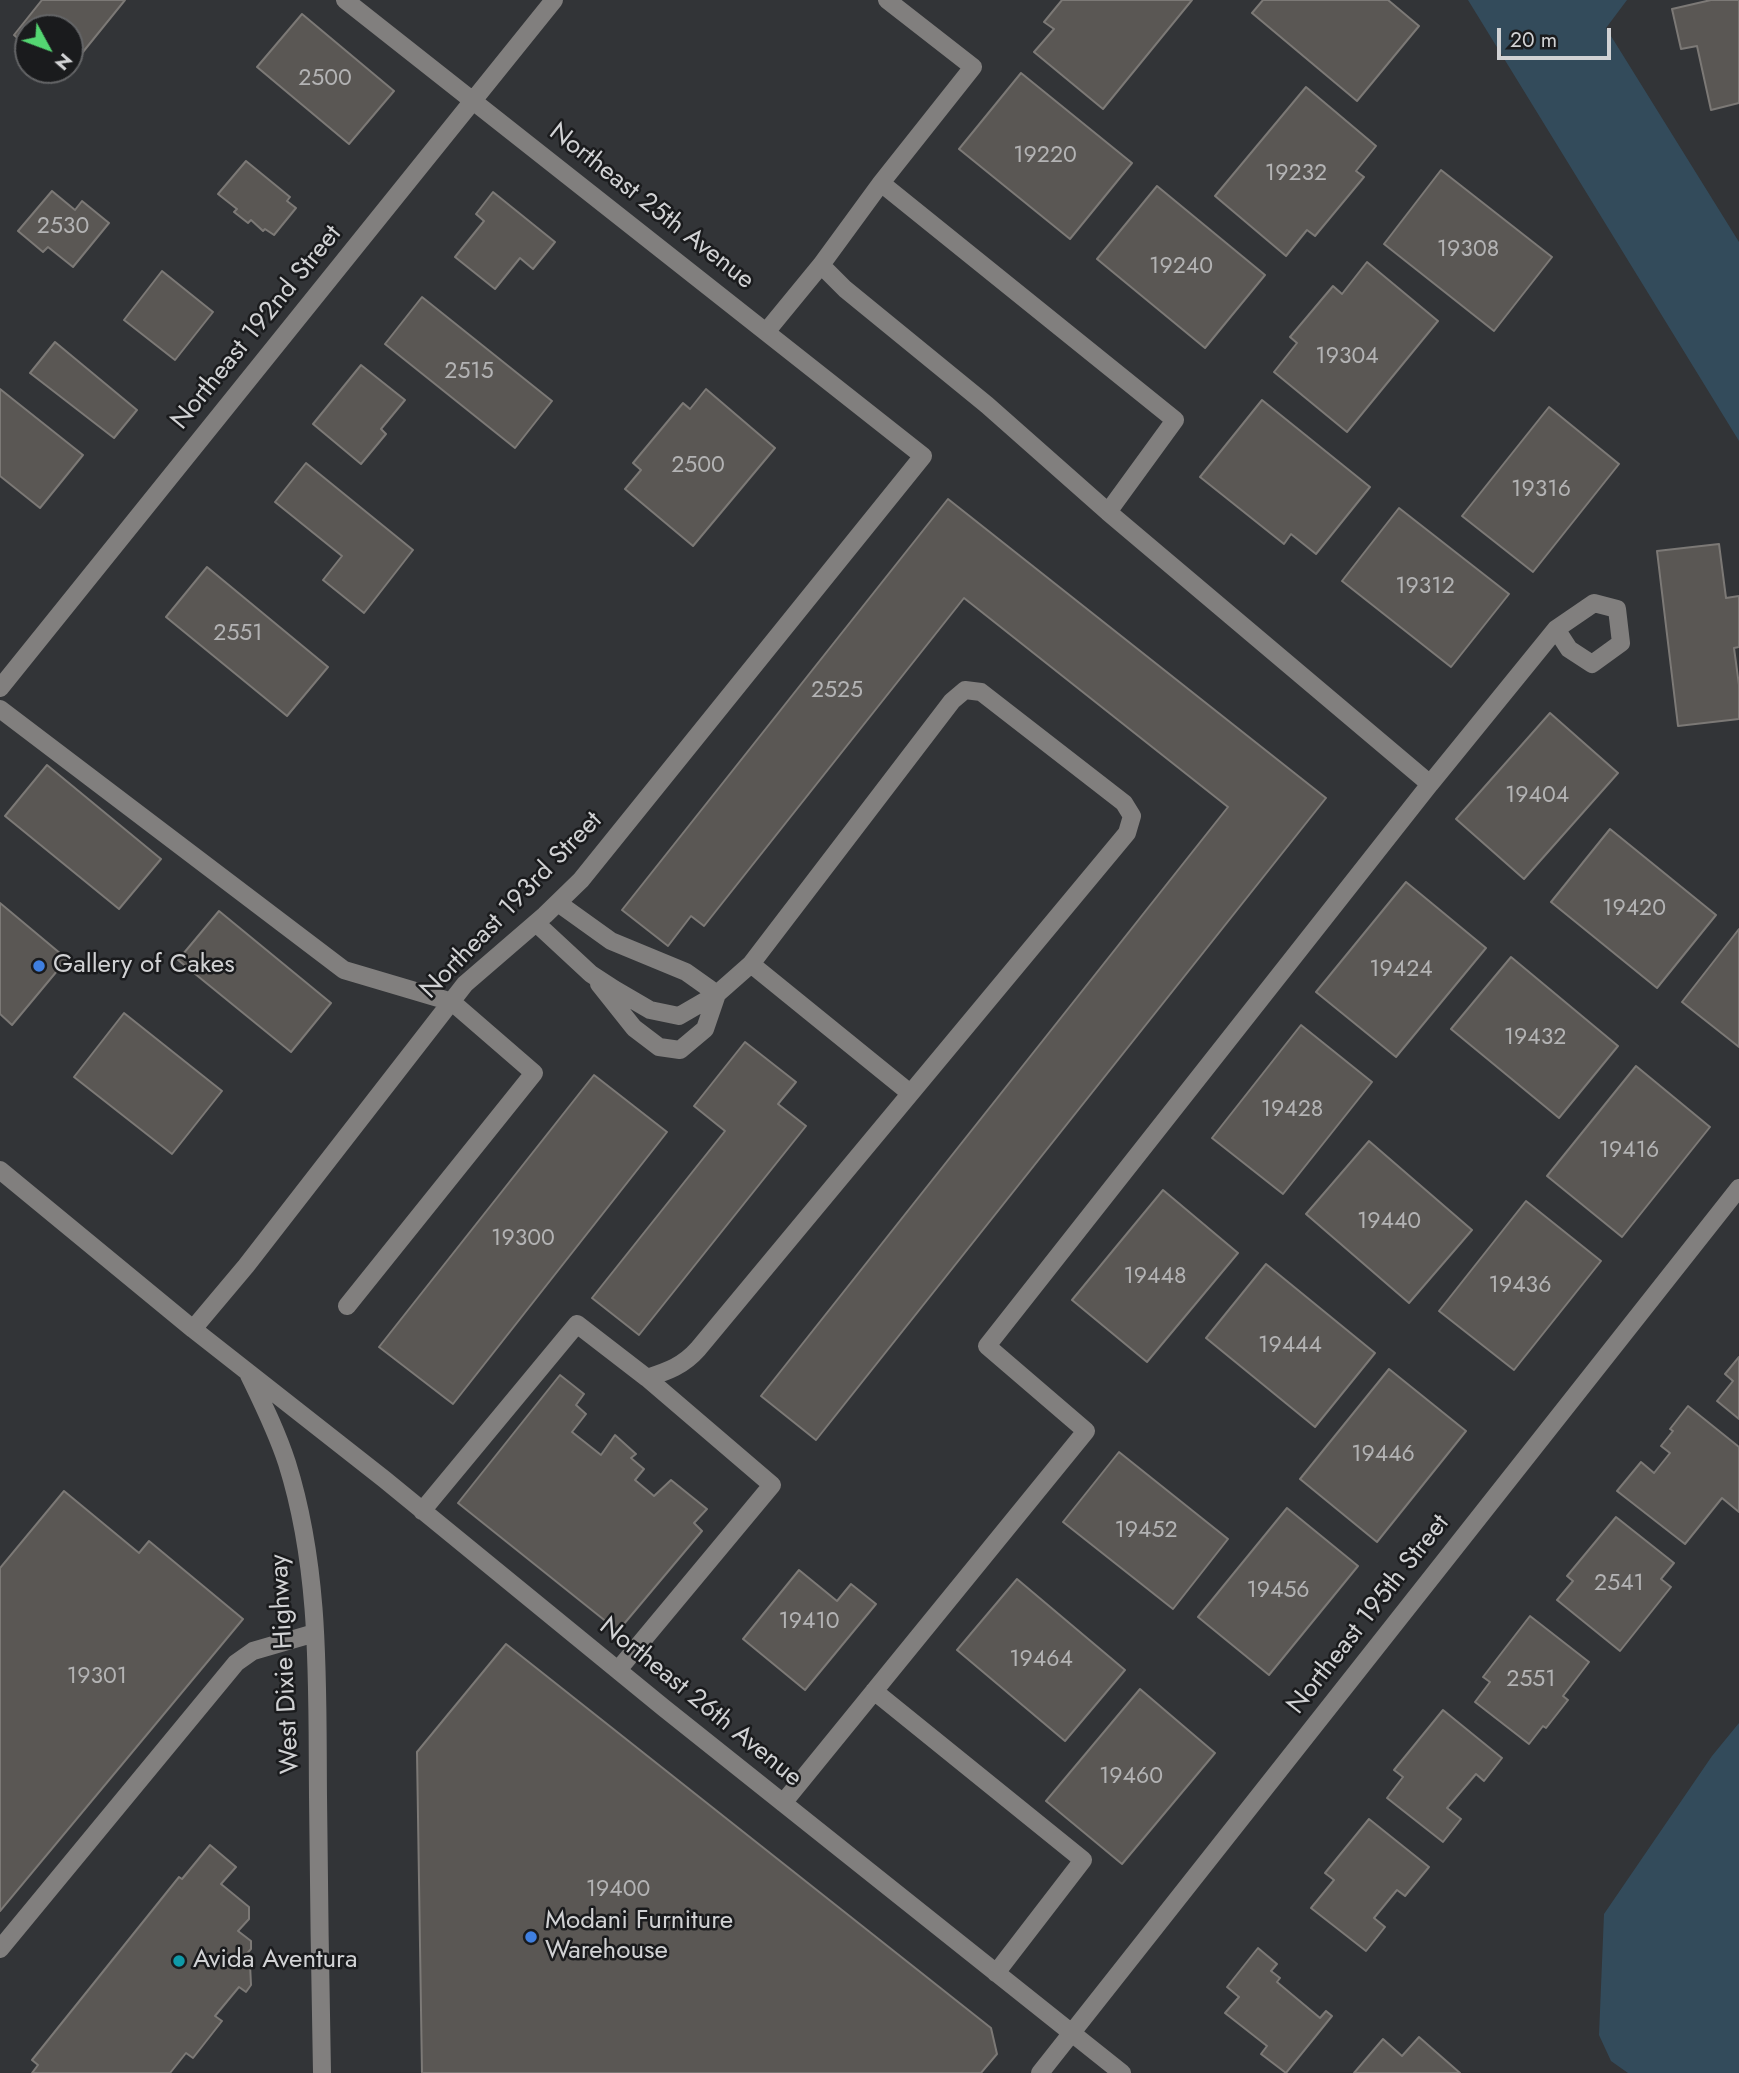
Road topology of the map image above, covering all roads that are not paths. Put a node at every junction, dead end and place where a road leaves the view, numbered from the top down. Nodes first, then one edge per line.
1 (345, 0) edge
2 (554, 0) edge
3 (887, 0) edge
4 (473, 101) junction
5 (881, 183) junction
6 (821, 265) junction
7 (766, 332) junction
8 (923, 456) joint
9 (1108, 512) junction
10 (1556, 629) dead end
11 (0, 688) edge
12 (0, 709) edge
13 (1430, 784) junction
14 (558, 903) junction
15 (536, 923) junction
16 (751, 964) junction
17 (591, 974) junction
18 (717, 994) junction
19 (452, 1002) junction
20 (910, 1093) junction
21 (0, 1170) edge
22 (1739, 1188) edge
23 (347, 1306) dead end
24 (193, 1329) junction
25 (247, 1372) junction
26 (646, 1378) junction
27 (422, 1511) junction
28 (315, 1633) junction
29 (618, 1670) junction
30 (874, 1692) junction
31 (783, 1804) junction
32 (0, 1949) edge
33 (996, 1973) junction
34 (1072, 2034) junction
35 (321, 2073) edge
36 (1040, 2073) edge
37 (1122, 2073) edge

1 - 4 street, Northeast 25th Avenue
2 - 4 street, Northeast 192nd Street
3 - 5 street
4 - 7 street, Northeast 25th Avenue
4 - 11 street, Northeast 192nd Street
5 - 6 street
5 - 9 street
6 - 7 street
6 - 9 street
7 - 8 street, Northeast 25th Avenue
8 - 14 street, Northeast 193rd Street
9 - 13 street
10 - 13 street
12 - 19 street
13 - 30 street
14 - 15 street, Northeast 193rd Street
14 - 18 street
15 - 17 street
15 - 19 street, Northeast 193rd Street
16 - 18 street
16 - 20 street
16 - 20 street
17 - 18 street
17 - 18 street
19 - 23 street
19 - 24 street, Northeast 193rd Street
20 - 26 street
21 - 24 street, West Dixie Highway
22 - 34 street, Northeast 195th Street
24 - 25 street, West Dixie Highway
25 - 27 street, Northeast 26th Avenue
25 - 28 street, West Dixie Highway
26 - 27 street
26 - 29 street
27 - 29 street, Northeast 26th Avenue
28 - 32 street
28 - 35 street, West Dixie Highway
29 - 31 street, Northeast 26th Avenue
30 - 31 street
30 - 33 street
31 - 33 street, Northeast 26th Avenue
33 - 34 street, Northeast 26th Avenue
34 - 36 street, Northeast 195th Street
34 - 37 street, Northeast 26th Avenue

